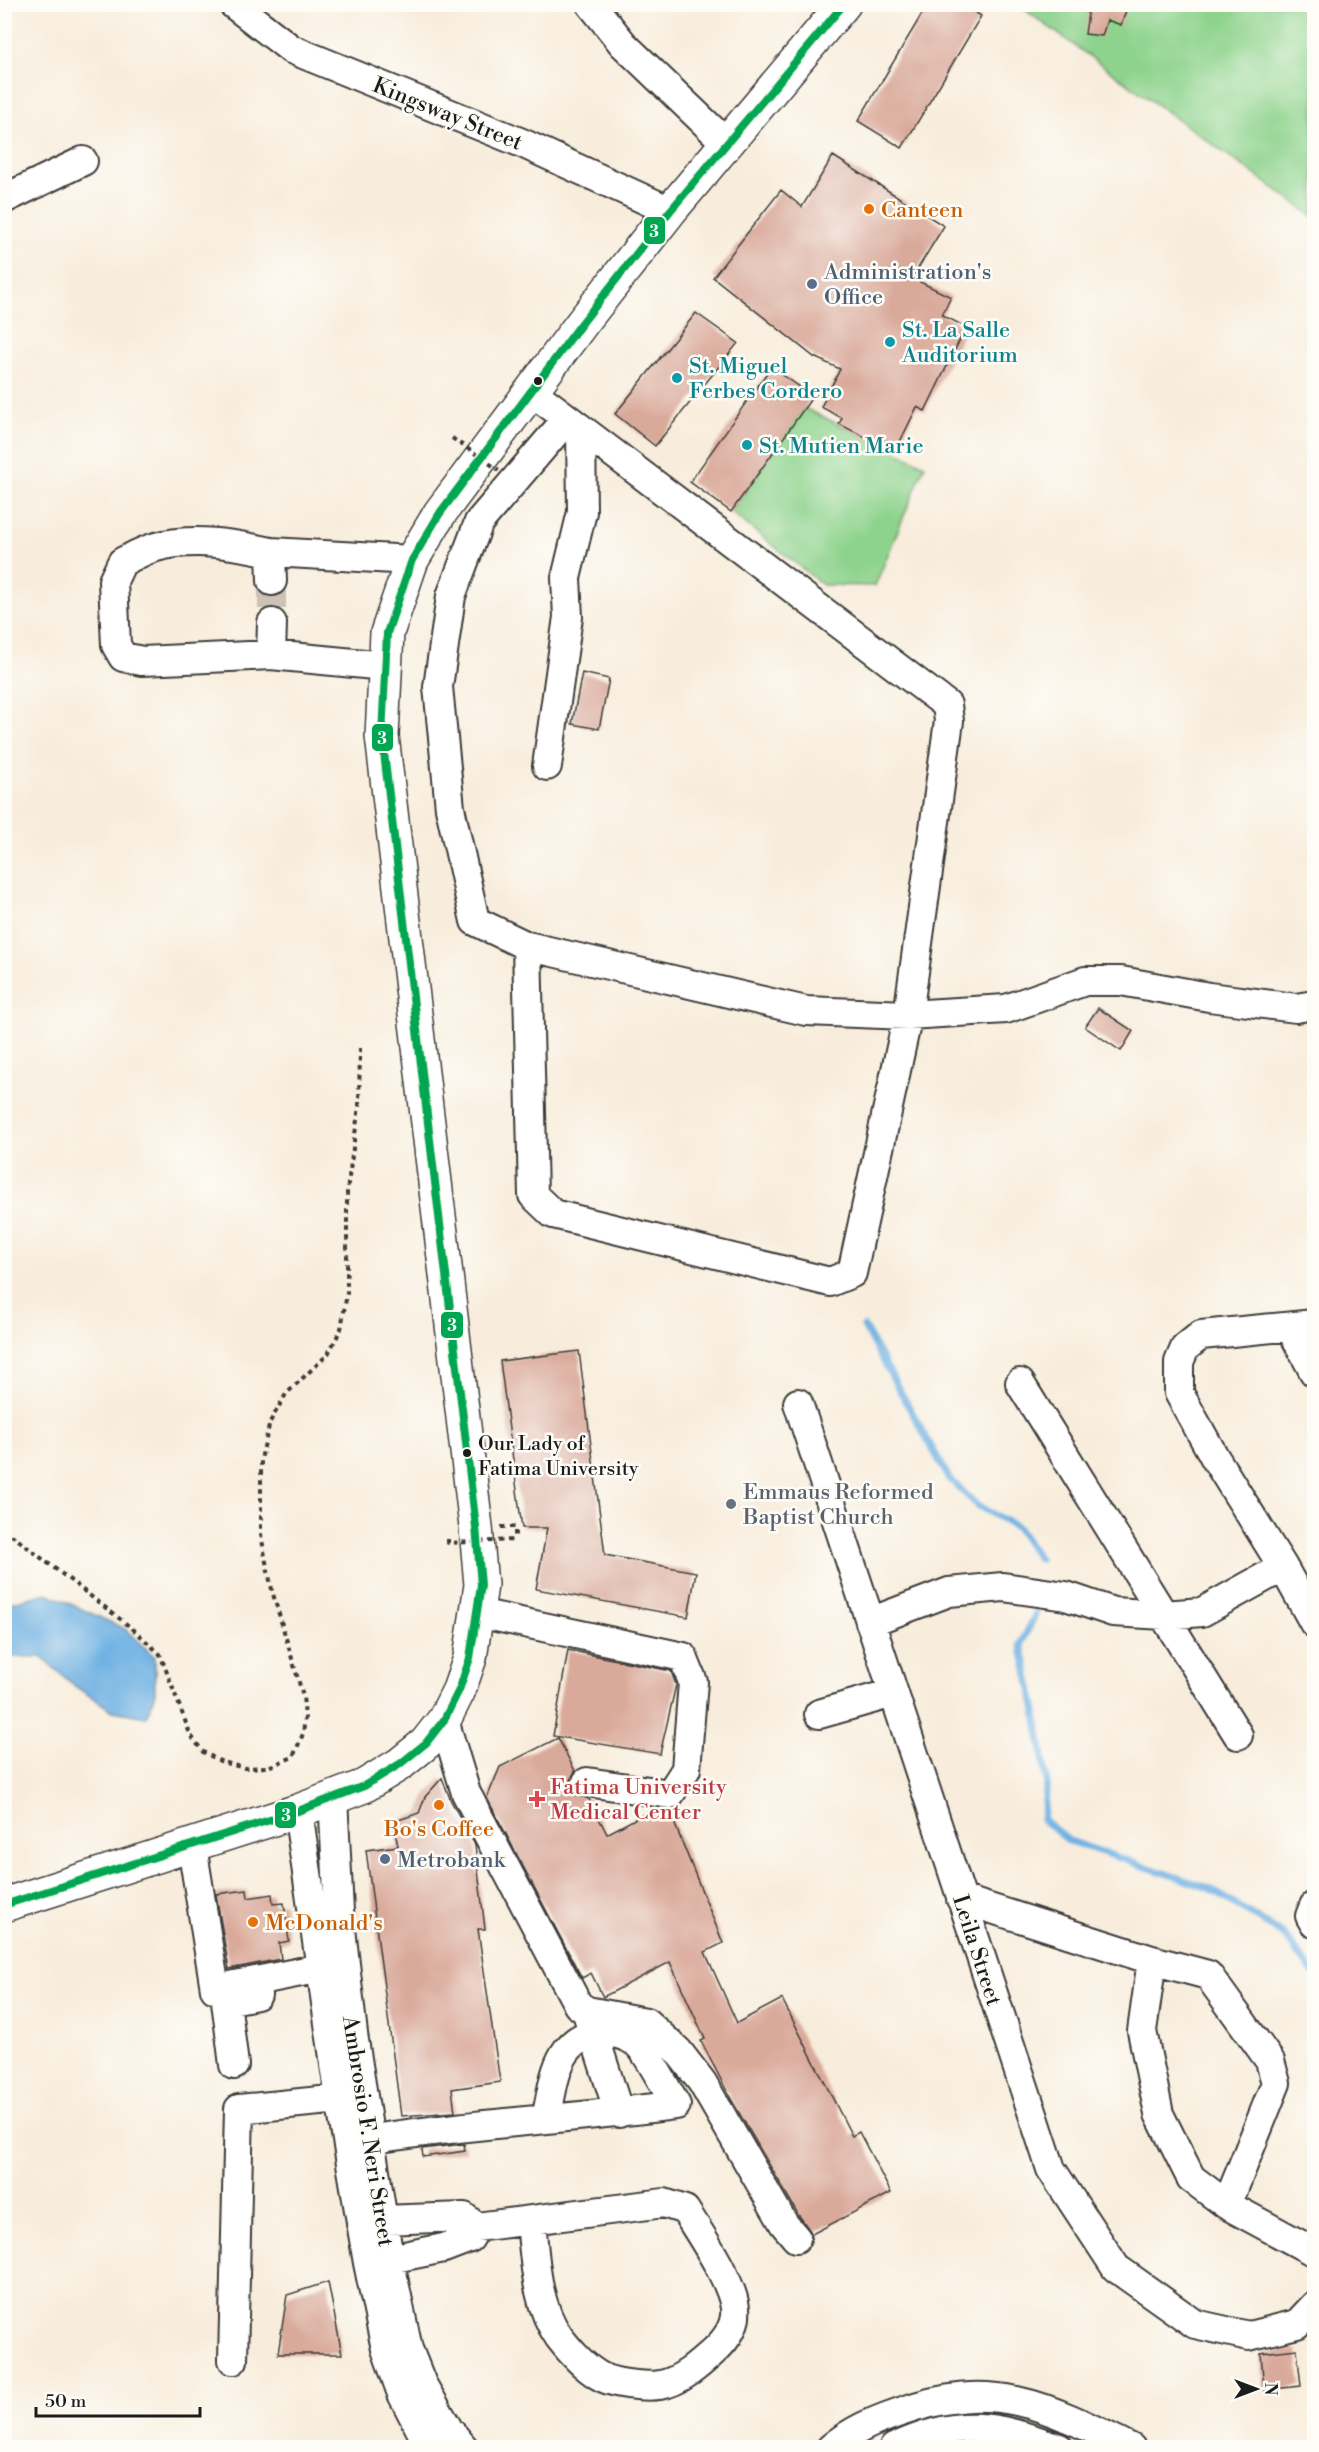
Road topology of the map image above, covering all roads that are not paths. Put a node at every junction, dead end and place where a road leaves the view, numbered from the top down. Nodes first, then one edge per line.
1 (233, 4) edge
2 (591, 4) edge
3 (844, 4) edge
4 (726, 144) junction
5 (83, 161) dead end
6 (4, 199) edge
7 (670, 211) junction
8 (531, 391) junction
9 (574, 424) junction
10 (272, 552) junction
11 (412, 560) junction
12 (272, 581) tunnel mouth
13 (272, 623) tunnel mouth
14 (272, 655) junction
15 (385, 666) junction
16 (547, 766) dead end
17 (527, 946) junction
18 (1314, 1005) edge
19 (908, 1015) junction
20 (1302, 1325) edge
21 (1314, 1372) edge
22 (1020, 1383) dead end
23 (798, 1403) dead end
24 (1283, 1567) junction
25 (478, 1613) junction
26 (1164, 1615) junction
27 (870, 1622) junction
28 (1314, 1623) edge
29 (893, 1693) junction
30 (819, 1714) dead end
31 (444, 1720) junction
32 (1238, 1735) dead end
33 (587, 1782) dead end
34 (333, 1798) junction
35 (298, 1811) junction
36 (192, 1846) junction
37 (961, 1899) junction
38 (4, 1905) edge
39 (1314, 1906) edge
40 (1314, 1923) edge
41 (1152, 1960) junction
42 (330, 1986) junction
43 (590, 2022) junction
44 (234, 2065) dead end
45 (339, 2099) junction
46 (619, 2113) junction
47 (546, 2119) junction
48 (368, 2140) junction
49 (1227, 2205) junction
50 (371, 2222) junction
51 (531, 2222) junction
52 (476, 2228) junction
53 (796, 2238) dead end
54 (1314, 2252) edge
55 (378, 2261) junction
56 (1314, 2306) edge
57 (233, 2360) dead end
58 (1016, 2400) junction
59 (1011, 2440) edge
60 (430, 2448) edge
61 (464, 2448) edge
62 (831, 2448) edge
63 (894, 2448) edge
64 (1059, 2448) edge
65 (1131, 2448) edge

1 - 7 street, Kingsway Street
2 - 4 street
3 - 4 main road
4 - 7 main road
5 - 6 street
7 - 8 main road
8 - 9 street
8 - 11 main road
9 - 16 street
9 - 17 street
9 - 19 street
10 - 11 street
10 - 12 street
10 - 14 street
11 - 15 main road
13 - 14 street
14 - 15 street
15 - 25 main road
17 - 19 street
17 - 19 street
18 - 19 street
20 - 21 street
20 - 24 street
22 - 26 street
23 - 27 street, Leila Street
24 - 26 street
24 - 28 street
25 - 31 main road
25 - 33 street
26 - 27 street
26 - 32 street
27 - 29 street, Leila Street
29 - 30 street
29 - 37 street, Leila Street
31 - 34 main road
31 - 43 street
34 - 35 main road
34 - 42 street, Ambrosio F. Neri Street
35 - 36 main road
35 - 42 street, Ambrosio F. Neri Street
36 - 38 main road
36 - 42 street
37 - 41 street
37 - 56 street, Leila Street
39 - 40 street
41 - 49 street
41 - 49 street
42 - 44 street
42 - 45 street, Ambrosio F. Neri Street
42 - 48 street, Ambrosio F. Neri Street
43 - 46 street
43 - 46 street
43 - 47 street
43 - 53 street
45 - 50 street, Ambrosio F. Neri Street
45 - 57 street
46 - 47 street
47 - 48 street
48 - 50 street, Ambrosio F. Neri Street
49 - 54 street
50 - 52 street
50 - 55 street, Ambrosio F. Neri Street
51 - 51 street
51 - 52 street
52 - 55 street
55 - 60 street, Ambrosio F. Neri Street
55 - 61 street, Ambrosio F. Neri Street
58 - 59 street
58 - 62 street
58 - 65 street
59 - 63 street
59 - 64 street

